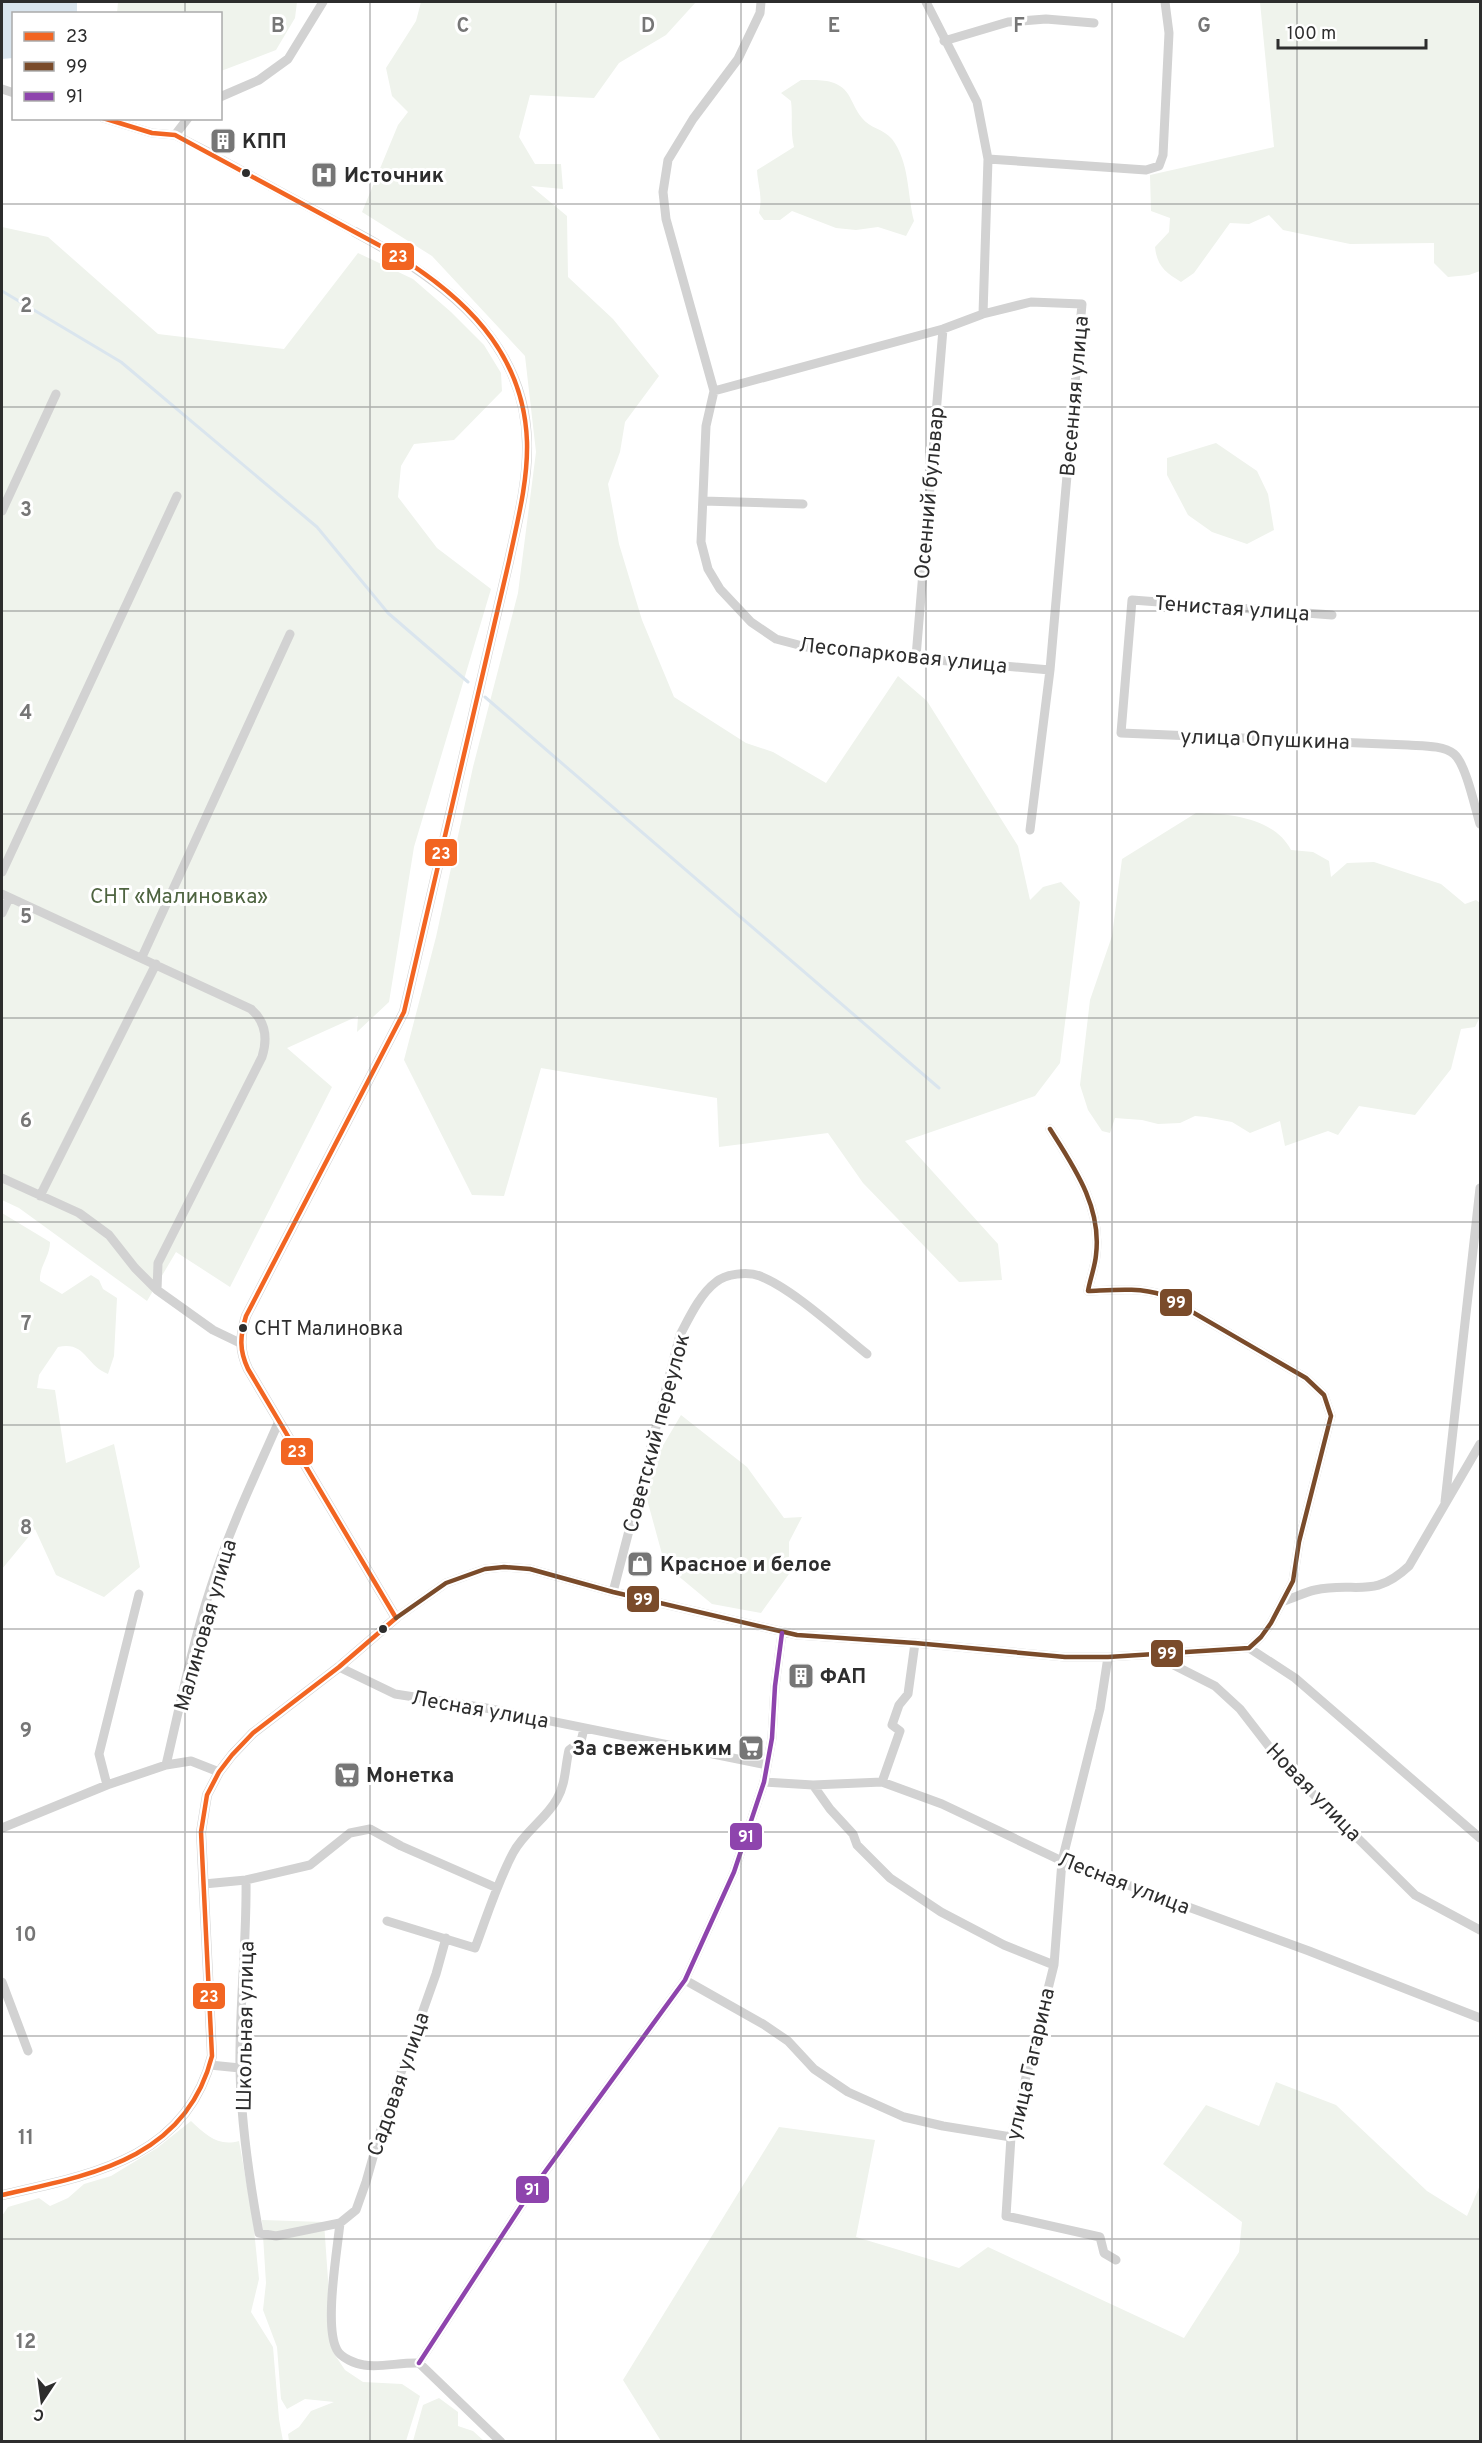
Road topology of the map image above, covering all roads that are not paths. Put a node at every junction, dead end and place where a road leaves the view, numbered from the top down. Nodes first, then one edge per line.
1 (323, 2) edge
2 (761, 2) edge
3 (926, 2) edge
4 (1166, 2) edge
5 (1094, 23) dead end
6 (944, 41) junction
7 (222, 96) edge
8 (109, 120) edge
9 (186, 120) edge
10 (175, 135) junction
11 (208, 152) dead end
12 (988, 159) junction
13 (222, 160) dead end
14 (355, 232) joint
15 (983, 314) junction
16 (943, 328) junction
17 (714, 390) junction
18 (56, 394) dead end
19 (177, 496) dead end
20 (704, 501) junction
21 (803, 504) dead end
22 (2, 511) edge
23 (1332, 615) dead end
24 (290, 634) dead end
25 (916, 657) junction
26 (1050, 670) junction
27 (1121, 733) joint
28 (1480, 824) edge
29 (1030, 830) dead end
30 (2, 872) edge
31 (5, 896) edge
32 (2, 913) edge
33 (142, 957) junction
34 (156, 964) junction
35 (1050, 1129) dead end
36 (2, 1178) edge
37 (1480, 1188) edge
38 (40, 1197) junction
39 (157, 1290) junction
40 (240, 1343) junction
41 (867, 1354) dead end
42 (279, 1421) junction
43 (1480, 1444) edge
44 (1445, 1502) junction
45 (613, 1592) junction
46 (139, 1594) dead end
47 (1284, 1601) junction
48 (396, 1618) junction
49 (782, 1633) junction
50 (915, 1643) junction
51 (1249, 1648) junction
52 (1150, 1653) junction
53 (1108, 1657) junction
54 (339, 1667) junction
55 (584, 1729) junction
56 (166, 1765) junction
57 (766, 1765) junction
58 (219, 1772) junction
59 (764, 1782) junction
60 (882, 1782) junction
61 (107, 1785) junction
62 (813, 1785) junction
63 (2, 1828) edge
64 (1480, 1838) edge
65 (1062, 1861) junction
66 (246, 1880) junction
67 (204, 1884) junction
68 (497, 1888) junction
69 (387, 1921) dead end
70 (1480, 1930) edge
71 (446, 1938) junction
72 (1054, 1965) junction
73 (685, 1980) junction
74 (2, 1982) edge
75 (1480, 2018) edge
76 (27, 2051) dead end
77 (210, 2065) junction
78 (240, 2068) junction
79 (1011, 2137) junction
80 (2, 2195) edge
81 (340, 2223) junction
82 (1116, 2260) dead end
83 (419, 2363) junction
84 (501, 2442) edge

1 - 7 street
2 - 17 street, Лесопарковая улица
3 - 6 street
4 - 12 street
5 - 6 street
6 - 12 street
8 - 10 street
9 - 10 street
10 - 11 street
12 - 15 street
13 - 14 street
14 - 40 street
15 - 16 street, Весенняя улица
15 - 26 street, Весенняя улица
16 - 17 street, Весенняя улица
16 - 25 street, Осенний бульвар
17 - 20 street, Лесопарковая улица
18 - 22 street
19 - 30 street
20 - 21 street
20 - 25 street, Лесопарковая улица
23 - 27 street, Тенистая улица
24 - 33 street
25 - 26 street, Лесопарковая улица
26 - 29 street, Весенняя улица
27 - 28 street, улица Опушкина
31 - 32 street
31 - 33 street
33 - 34 street
34 - 38 street
34 - 39 street
35 - 47 street
36 - 38 street
37 - 44 street
38 - 39 street
39 - 40 street
40 - 42 street
41 - 45 street, Советский переулок
42 - 48 street
42 - 56 street, Малиновая улица
43 - 44 street
44 - 47 street
45 - 48 street
45 - 49 street
46 - 61 street
47 - 51 street
48 - 54 street
49 - 50 street
49 - 57 street
50 - 53 street
50 - 60 street
51 - 52 street
51 - 64 street
52 - 53 street
52 - 70 street, Новая улица
53 - 65 street, улица Гагарина
54 - 55 street, Лесная улица
54 - 58 street
55 - 57 street, Лесная улица
55 - 68 street
56 - 58 street
56 - 61 street
57 - 59 street
58 - 67 street
59 - 62 street, Лесная улица
59 - 73 street
60 - 62 street, Лесная улица
60 - 65 street, Лесная улица
61 - 63 street
62 - 72 street, улица Гагарина
65 - 72 street, улица Гагарина
65 - 75 street, Лесная улица
66 - 67 street
66 - 68 street
66 - 78 street, Школьная улица
67 - 77 street
68 - 71 street
69 - 71 street
71 - 81 street, Садовая улица
72 - 79 street, улица Гагарина
73 - 79 street
73 - 83 street
74 - 76 street
77 - 78 street
77 - 80 street
78 - 81 street, Школьная улица
79 - 82 street, улица Гагарина
81 - 83 street
83 - 84 street

